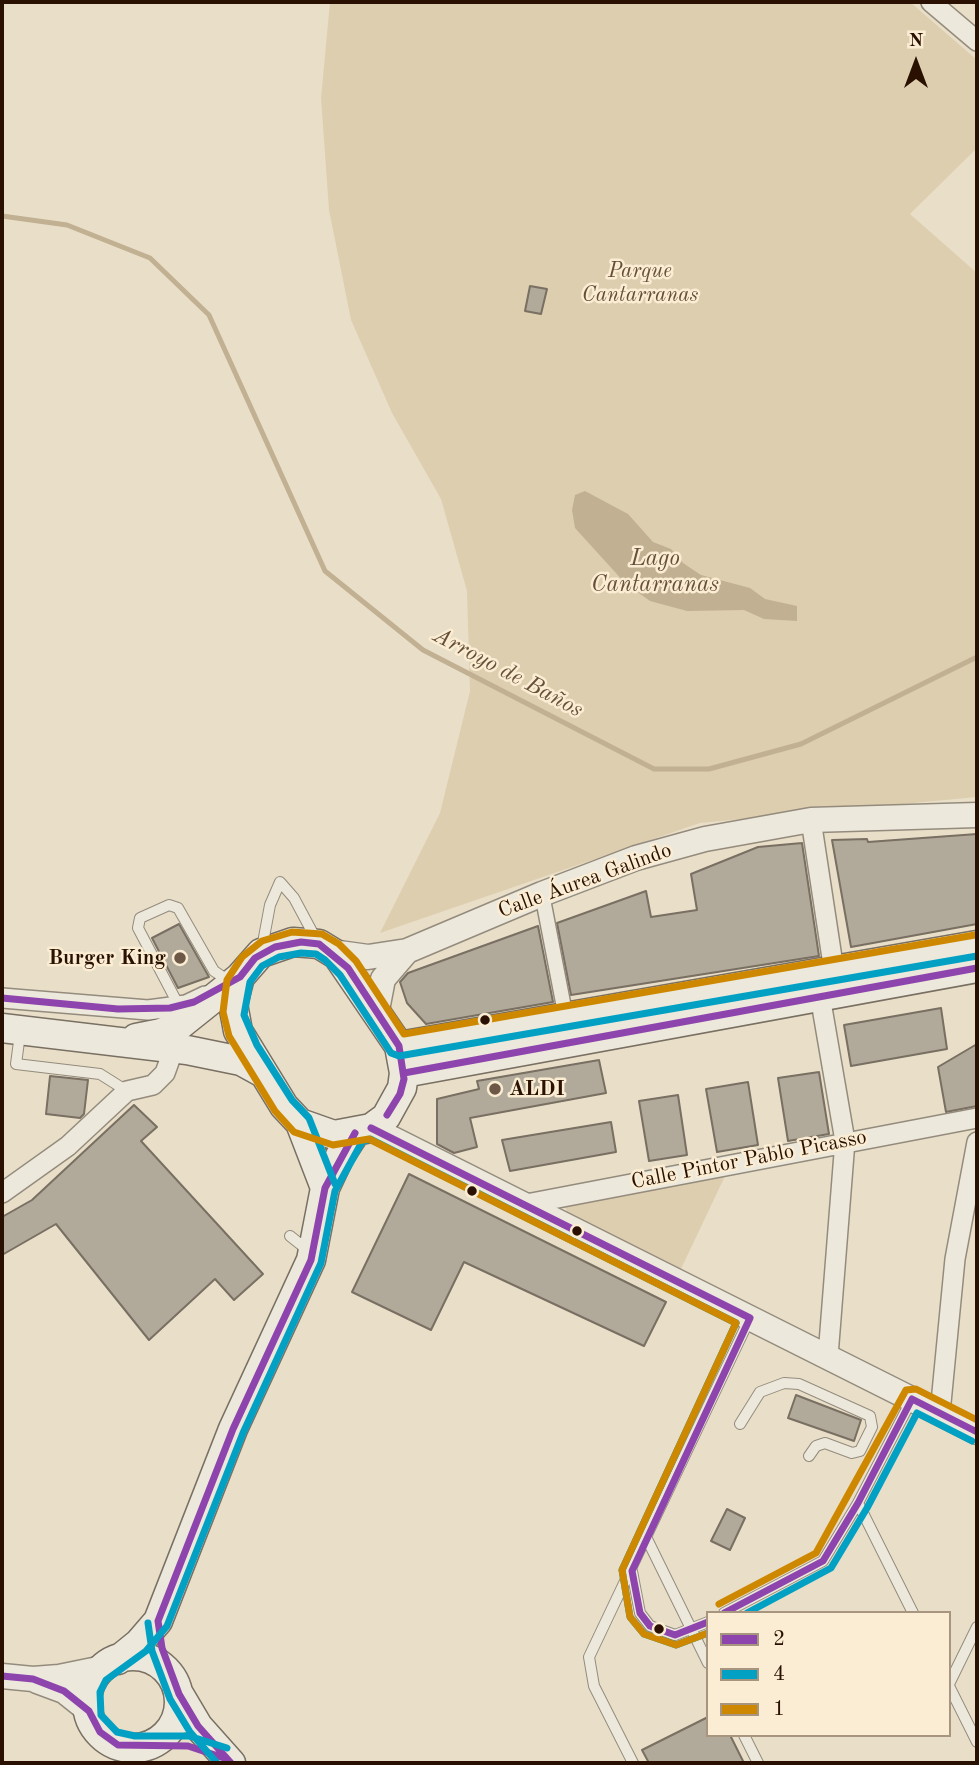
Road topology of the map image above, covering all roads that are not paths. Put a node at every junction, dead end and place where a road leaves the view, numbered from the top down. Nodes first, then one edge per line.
1 (931, 2) edge
2 (977, 41) edge
3 (977, 815) edge
4 (811, 820) junction
5 (542, 894) junction
6 (977, 945) edge
7 (326, 948) junction
8 (407, 951) junction
9 (261, 953) junction
10 (977, 968) edge
11 (834, 971) junction
12 (235, 979) junction
13 (820, 996) junction
14 (2, 998) edge
15 (179, 1006) junction
16 (377, 1010) junction
17 (566, 1018) junction
18 (11, 1029) edge
19 (119, 1040) junction
20 (174, 1048) junction
21 (402, 1059) junction
22 (261, 1072) junction
23 (127, 1091) junction
24 (977, 1118) edge
25 (300, 1123) junction
26 (363, 1131) junction
27 (845, 1141) junction
28 (977, 1142) edge
29 (326, 1188) junction
30 (2, 1193) edge
31 (521, 1205) junction
32 (290, 1236) dead end
33 (312, 1254) junction
34 (750, 1318) junction
35 (828, 1356) junction
36 (912, 1399) junction
37 (940, 1413) junction
38 (740, 1424) dead end
39 (977, 1432) edge
40 (809, 1456) dead end
41 (858, 1503) junction
42 (648, 1539) junction
43 (632, 1571) junction
44 (728, 1611) edge
45 (912, 1611) edge
46 (158, 1620) junction
47 (706, 1623) edge
48 (977, 1627) edge
49 (691, 1630) junction
50 (706, 1659) edge
51 (110, 1664) junction
52 (2, 1676) edge
53 (33, 1679) junction
54 (951, 1681) edge
55 (175, 1686) junction
56 (951, 1689) edge
57 (89, 1711) junction
58 (745, 1737) edge
59 (977, 1742) edge
60 (150, 1745) junction
61 (228, 1761) edge
62 (634, 1763) edge
63 (758, 1763) edge

1 - 2 street
3 - 4 street, Calle Áurea Galindo
4 - 5 street, Calle Áurea Galindo
4 - 11 street
5 - 8 street, Calle Áurea Galindo
5 - 17 street
6 - 11 main road
7 - 8 street
7 - 9 main road
7 - 9 lane
7 - 16 main road
8 - 16 street
9 - 12 main road
10 - 13 main road
11 - 17 main road
12 - 15 street
12 - 15 lane
12 - 19 main road
12 - 22 main road
13 - 21 main road
13 - 27 street
14 - 15 street
16 - 21 main road
17 - 21 main road
18 - 19 main road
18 - 23 lane
19 - 20 main road
20 - 22 main road
20 - 23 street
21 - 26 main road
22 - 25 main road
23 - 30 street
24 - 27 street, Calle Pintor Pablo Picasso
25 - 26 main road
25 - 29 main road
26 - 29 main road
26 - 31 street
27 - 31 street, Calle Pintor Pablo Picasso
27 - 35 street
28 - 37 street
29 - 33 main road
31 - 34 street
32 - 33 lane
33 - 46 main road
34 - 35 street
34 - 42 lane
35 - 36 street
36 - 37 street
36 - 41 lane
37 - 39 street
38 - 40 lane
41 - 44 lane
41 - 45 lane
42 - 43 lane
42 - 49 lane
43 - 49 lane
43 - 62 lane
46 - 51 main road
46 - 55 main road
47 - 49 lane
48 - 54 lane
49 - 50 lane
51 - 53 street
51 - 55 main road
51 - 57 main road
52 - 53 street
53 - 57 street
55 - 60 main road
55 - 61 main road
56 - 59 lane
57 - 60 main road
58 - 63 lane
60 - 61 main road

